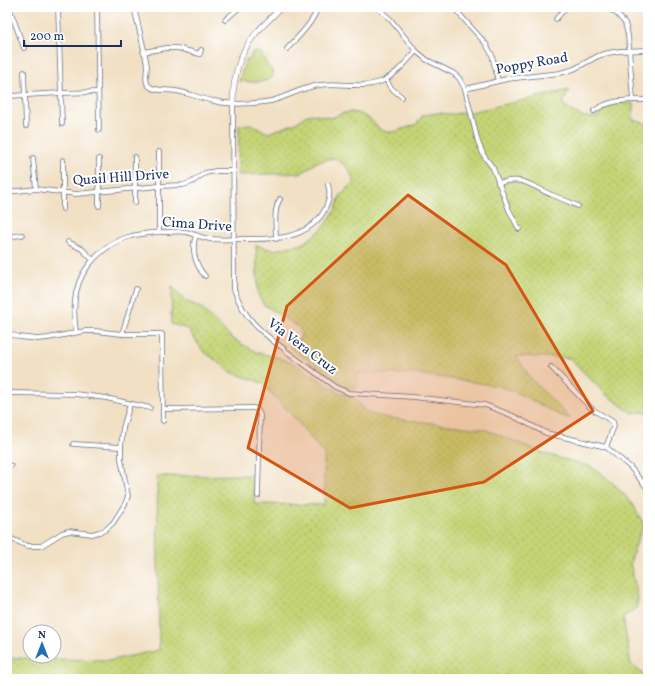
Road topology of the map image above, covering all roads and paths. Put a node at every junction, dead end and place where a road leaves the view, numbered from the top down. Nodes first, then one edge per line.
1 (8, 7) edge
2 (58, 7) edge
3 (97, 7) edge
4 (134, 7) edge
5 (240, 7) edge
6 (281, 7) edge
7 (318, 7) edge
8 (377, 7) edge
9 (454, 7) edge
10 (566, 7) edge
11 (607, 7) edge
12 (556, 19) dead end
13 (225, 20) dead end
14 (24, 48) dead end
15 (287, 49) dead end
16 (201, 50) dead end
17 (648, 50) edge
18 (416, 51) junction
19 (629, 51) junction
20 (143, 52) junction
21 (24, 72) dead end
22 (386, 79) junction
23 (498, 81) junction
24 (465, 89) junction
25 (97, 92) junction
26 (61, 93) junction
27 (25, 95) junction
28 (9, 96) dead end
29 (402, 97) dead end
30 (632, 100) junction
31 (648, 100) edge
32 (233, 103) junction
33 (594, 111) dead end
34 (62, 124) dead end
35 (26, 126) dead end
36 (99, 130) dead end
37 (159, 152) dead end
38 (135, 157) dead end
39 (33, 158) dead end
40 (99, 159) dead end
41 (63, 160) dead end
42 (234, 171) junction
43 (498, 183) junction
44 (328, 185) dead end
45 (159, 186) junction
46 (135, 188) junction
47 (36, 189) junction
48 (7, 192) edge
49 (99, 192) junction
50 (63, 193) junction
51 (280, 198) dead end
52 (135, 204) dead end
53 (99, 206) dead end
54 (578, 206) dead end
55 (63, 209) dead end
56 (519, 229) dead end
57 (159, 232) junction
58 (22, 235) dead end
59 (196, 235) junction
60 (7, 237) edge
61 (233, 239) junction
62 (276, 239) junction
63 (68, 242) dead end
64 (93, 260) junction
65 (205, 276) dead end
66 (136, 289) dead end
67 (76, 332) junction
68 (7, 333) edge
69 (122, 334) junction
70 (551, 368) dead end
71 (7, 394) edge
72 (130, 404) junction
73 (150, 408) dead end
74 (164, 409) junction
75 (163, 421) dead end
76 (73, 444) dead end
77 (121, 447) junction
78 (606, 447) junction
79 (648, 489) edge
80 (258, 496) dead end
81 (7, 537) edge

1 - 14 street
2 - 26 street
3 - 25 street
4 - 20 street
5 - 13 street
6 - 32 street, Via Vera Cruz
7 - 15 street
8 - 18 street
9 - 23 street
10 - 12 street
11 - 19 street
16 - 20 street
17 - 19 street, Poppy Road
18 - 22 street
18 - 24 street
19 - 23 street, Poppy Road
19 - 30 street
20 - 32 street
21 - 27 street
22 - 29 street
22 - 32 street
23 - 24 street, Poppy Road
24 - 43 street
25 - 26 street
25 - 36 street
26 - 27 street
26 - 34 street
27 - 28 street
27 - 35 street
30 - 31 street
30 - 33 street
32 - 42 street, Via Vera Cruz
37 - 45 street
38 - 46 street
39 - 47 street
40 - 49 street
41 - 50 street
42 - 45 street, Quail Hill Drive
42 - 61 street, Via Vera Cruz
43 - 54 street
43 - 56 street
44 - 62 street, Cima Drive
45 - 46 street, Quail Hill Drive
45 - 57 street
46 - 49 street, Quail Hill Drive
46 - 52 street
47 - 48 street, Quail Hill Drive
47 - 50 street, Quail Hill Drive
49 - 50 street, Quail Hill Drive
49 - 53 street
50 - 55 street
51 - 62 street
57 - 59 street, Cima Drive
57 - 64 street, Cima Drive
58 - 60 street
59 - 61 street, Cima Drive
59 - 65 street
61 - 62 street, Cima Drive
61 - 78 street, Via Vera Cruz
63 - 64 street
64 - 67 street, Cima Drive
66 - 69 street
67 - 68 street
67 - 69 street
69 - 74 street
70 - 78 street
71 - 72 street
72 - 73 street
72 - 77 street
74 - 75 street
74 - 80 street
76 - 77 street
77 - 81 street
78 - 79 street, Via Vera Cruz

